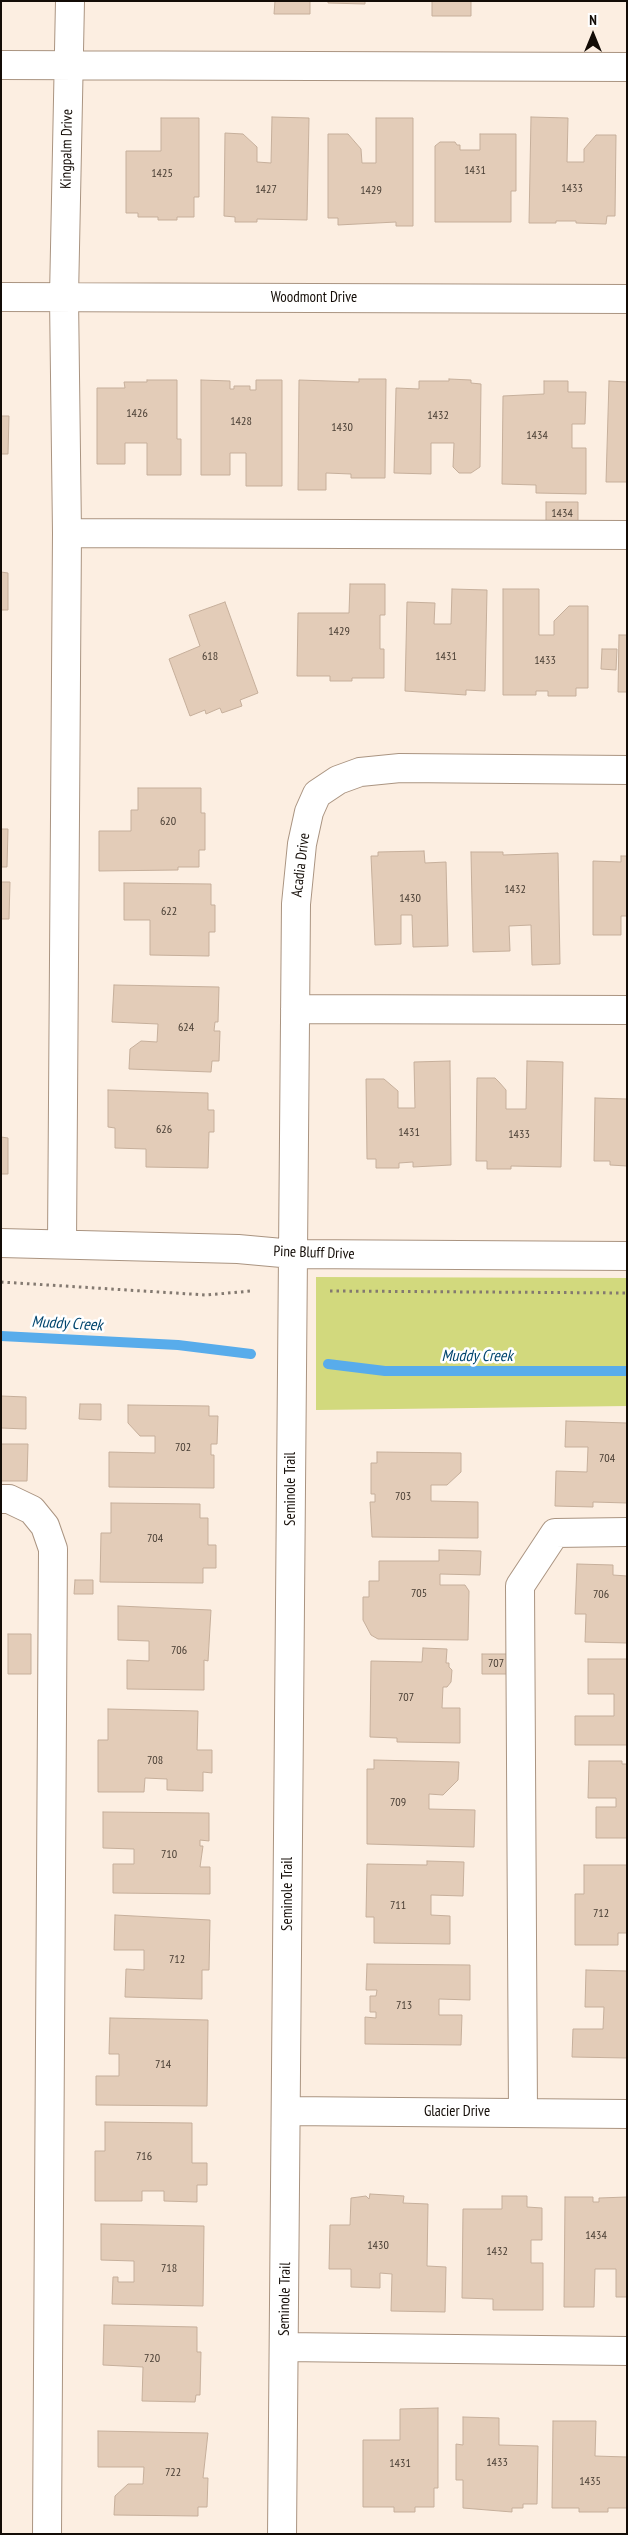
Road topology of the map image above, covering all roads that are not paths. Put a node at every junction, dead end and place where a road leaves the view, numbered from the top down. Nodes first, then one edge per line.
1 (70, 1) edge
2 (1, 65) edge
3 (69, 66) junction
4 (627, 67) edge
5 (1, 297) edge
6 (64, 297) junction
7 (627, 299) edge
8 (67, 533) junction
9 (627, 535) edge
10 (627, 770) edge
11 (295, 1009) junction
12 (627, 1010) edge
13 (1, 1243) edge
14 (62, 1244) junction
15 (293, 1254) junction
16 (627, 1256) edge
17 (1, 1499) edge
18 (627, 1532) edge
19 (287, 2111) junction
20 (523, 2113) junction
21 (627, 2114) edge
22 (284, 2347) junction
23 (627, 2350) edge
24 (47, 2534) edge
25 (282, 2534) edge

1 - 3 street, Kingpalm Drive
2 - 3 street
3 - 4 street
3 - 6 street, Kingpalm Drive
5 - 6 street, Woodmont Drive
6 - 7 street, Woodmont Drive
6 - 8 street, Kingpalm Drive
8 - 9 street
8 - 14 street, Kingpalm Drive
10 - 11 street, Acadia Drive
11 - 12 street
11 - 15 street, Acadia Drive
13 - 14 street, Pine Bluff Drive
14 - 15 street, Pine Bluff Drive
15 - 16 street, Pine Bluff Drive
15 - 19 street, Seminole Trail
17 - 24 street
18 - 20 street
19 - 20 street, Glacier Drive
19 - 22 street, Seminole Trail
20 - 21 street, Glacier Drive
22 - 23 street
22 - 25 street, Seminole Trail

